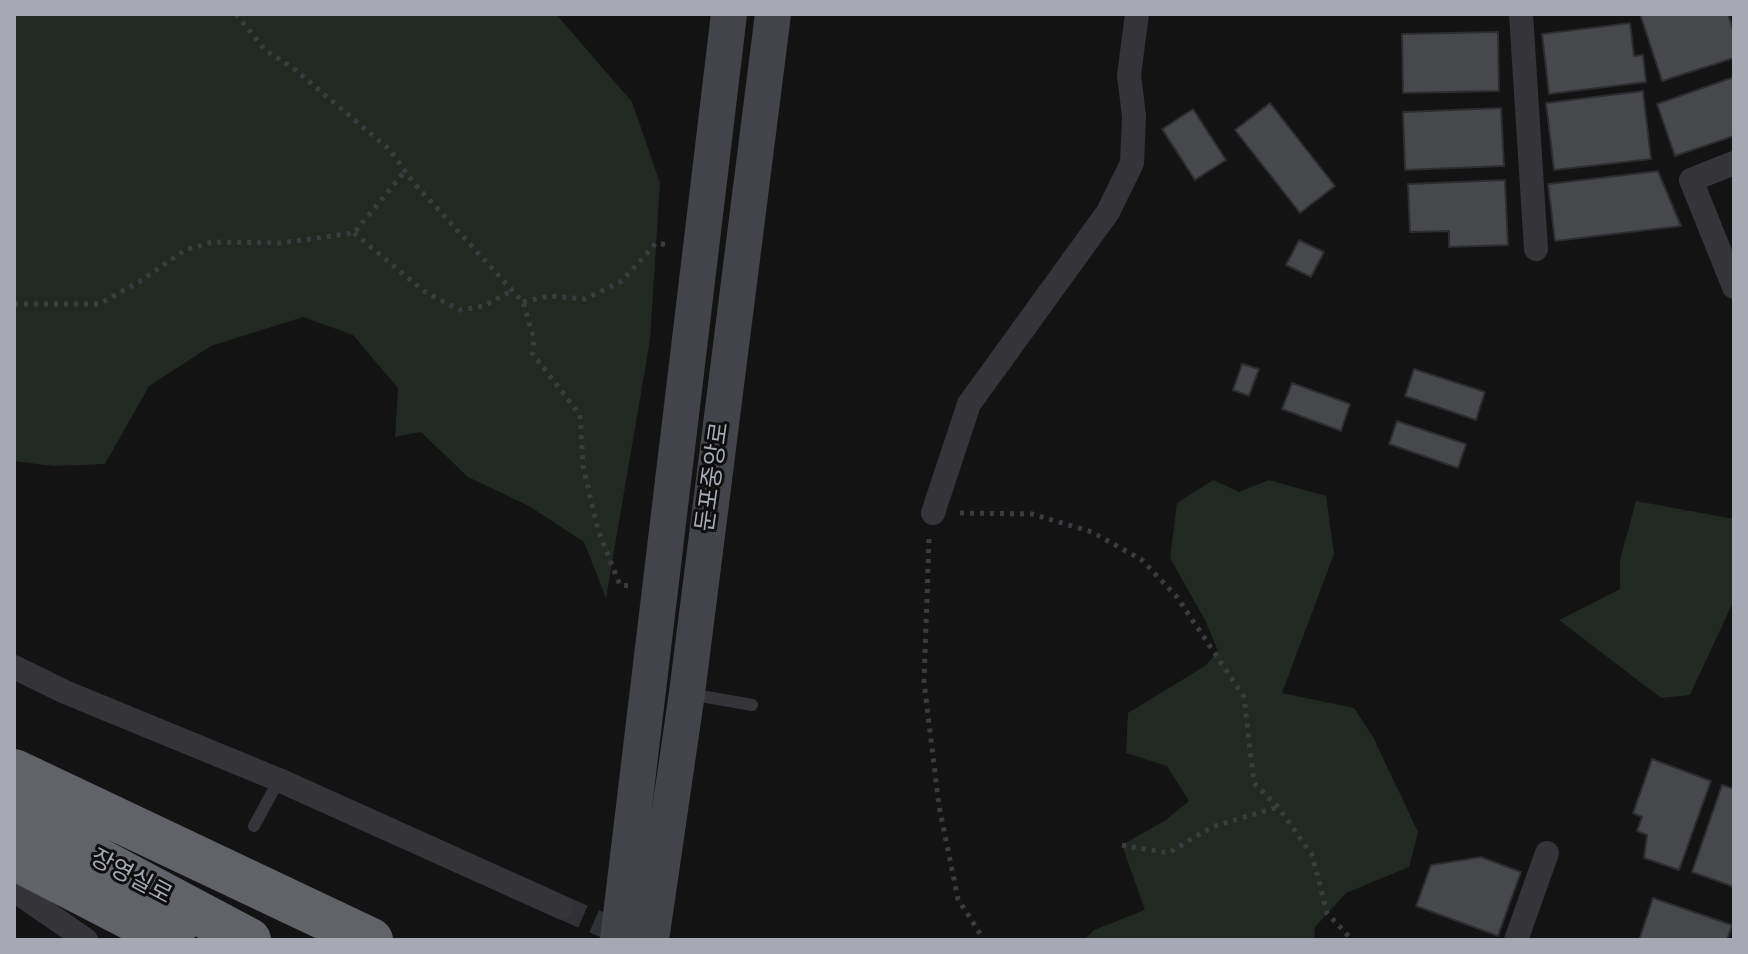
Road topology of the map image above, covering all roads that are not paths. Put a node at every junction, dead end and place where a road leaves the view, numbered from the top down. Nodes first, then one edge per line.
1 (729, 14) edge
2 (773, 14) edge
3 (1137, 14) edge
4 (1521, 14) edge
5 (1734, 163) edge
6 (1536, 249) dead end
7 (1734, 287) edge
8 (933, 513) road end
9 (14, 667) edge
10 (687, 693) junction
11 (752, 705) dead end
12 (14, 771) edge
13 (279, 780) junction
14 (14, 815) edge
15 (254, 826) dead end
16 (1547, 853) dead end
17 (14, 858) edge
18 (14, 890) edge
19 (561, 907) tunnel mouth
20 (86, 940) edge
21 (173, 940) edge
22 (249, 940) edge
23 (371, 940) edge
24 (618, 940) edge
25 (651, 940) edge
26 (1516, 940) edge

1 - 24 street, 둔포중앙로
2 - 10 street, 둔포중앙로
3 - 8 street
4 - 6 street
5 - 7 street
9 - 13 street
10 - 11 lane
10 - 25 street, 둔포중앙로
12 - 23 highway
13 - 15 lane
13 - 19 street
14 - 22 highway, 장영실로
16 - 26 street
17 - 21 highway, 장영실로
18 - 20 street

